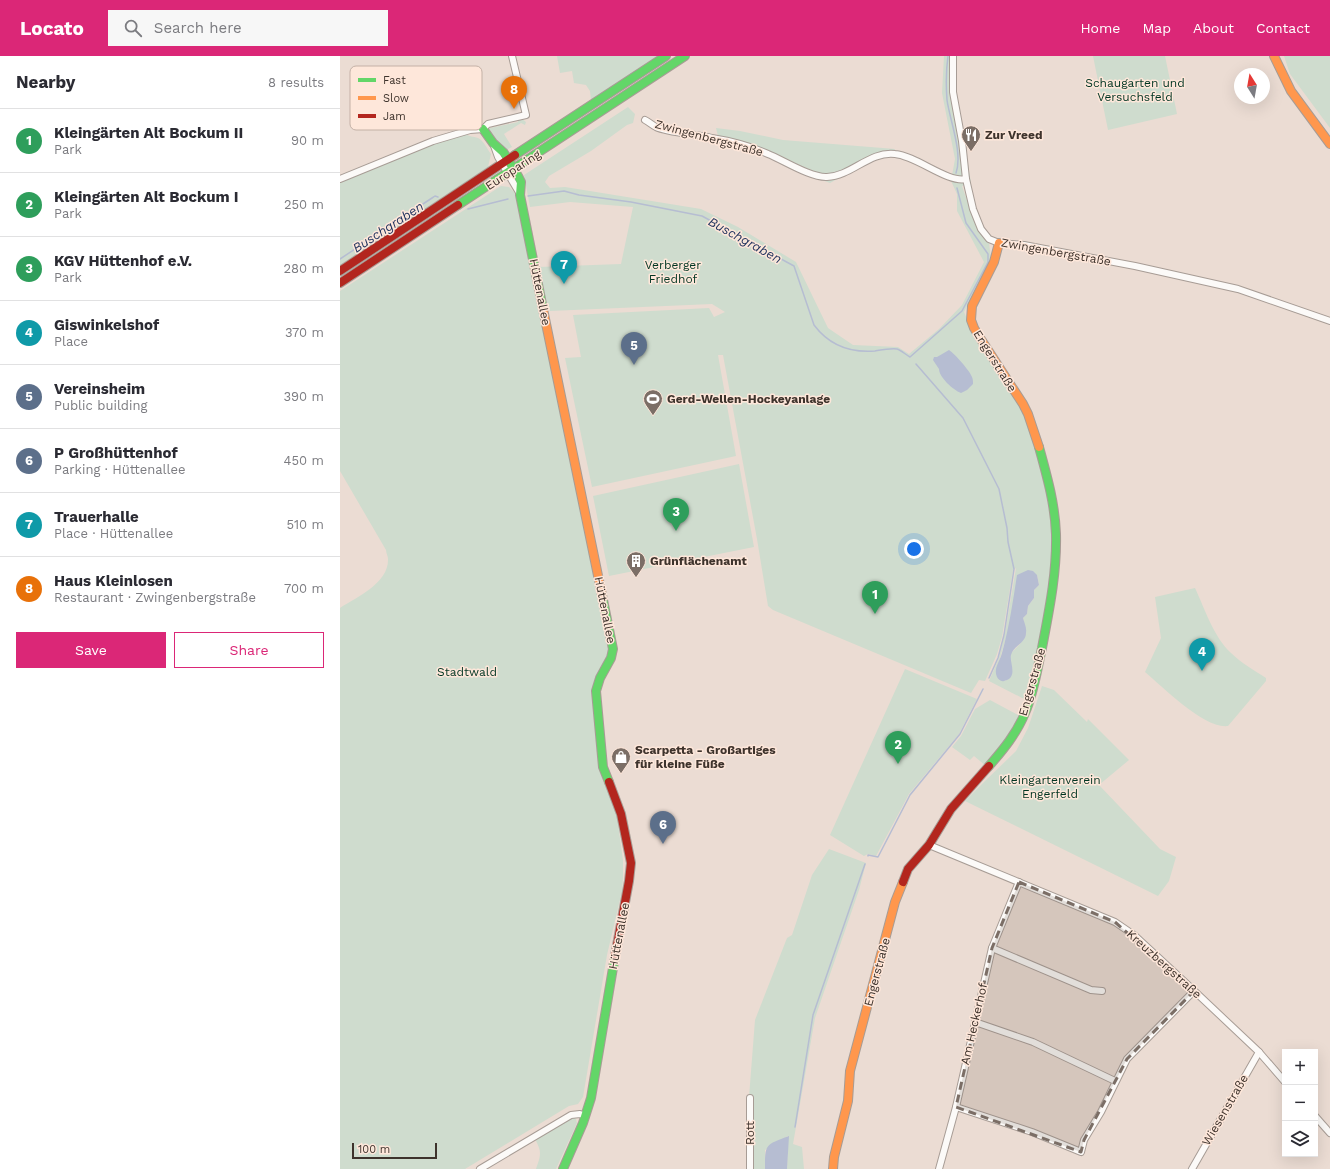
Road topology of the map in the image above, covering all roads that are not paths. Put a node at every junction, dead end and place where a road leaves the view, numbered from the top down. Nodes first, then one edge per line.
1 (512, 56) edge
2 (666, 56) edge
3 (685, 56) edge
4 (953, 56) edge
5 (1274, 56) edge
6 (645, 120) dead end
7 (483, 129) joint
8 (470, 130) edge
9 (1330, 144) edge
10 (505, 162) junction
11 (510, 171) junction
12 (340, 179) edge
13 (966, 179) junction
14 (999, 243) junction
15 (340, 271) edge
16 (340, 283) edge
17 (1330, 321) edge
18 (929, 845) junction
19 (1018, 882) junction
20 (992, 948) junction
21 (1194, 990) junction
22 (1102, 991) dead end
23 (975, 1022) junction
24 (1259, 1052) junction
25 (1282, 1079) edge
26 (1115, 1081) junction
27 (750, 1098) dead end
28 (956, 1107) junction
29 (586, 1116) junction
30 (1318, 1119) edge
31 (1330, 1133) edge
32 (480, 1169) edge
33 (563, 1169) edge
34 (750, 1169) edge
35 (833, 1169) edge
36 (939, 1169) edge
37 (1192, 1169) edge

1 - 7 street
2 - 10 street, Europaring
3 - 11 street, Europaring
4 - 13 street
5 - 9 street
6 - 13 street, Zwingenbergstraße
7 - 10 street
8 - 12 street
10 - 11 street, Hüttenallee
10 - 15 street, Europaring
11 - 16 street, Europaring
11 - 29 street, Hüttenallee
13 - 14 street, Zwingenbergstraße
14 - 17 street, Zwingenbergstraße
14 - 18 street, Engerstraße
18 - 19 street, Kreuzbergstraße
18 - 35 street, Engerstraße
19 - 20 street, Am Heckerhof
19 - 21 street, Kreuzbergstraße
20 - 22 street
20 - 23 street, Am Heckerhof
21 - 24 street, Kreuzbergstraße
21 - 26 street
23 - 26 street
23 - 28 street, Am Heckerhof
24 - 25 street, Kreuzbergstraße
24 - 37 street, Wiesenstraße
26 - 28 street
27 - 34 street, Rott
28 - 36 street, Am Heckerhof
29 - 32 street
29 - 33 street, Hüttenallee
30 - 31 street

